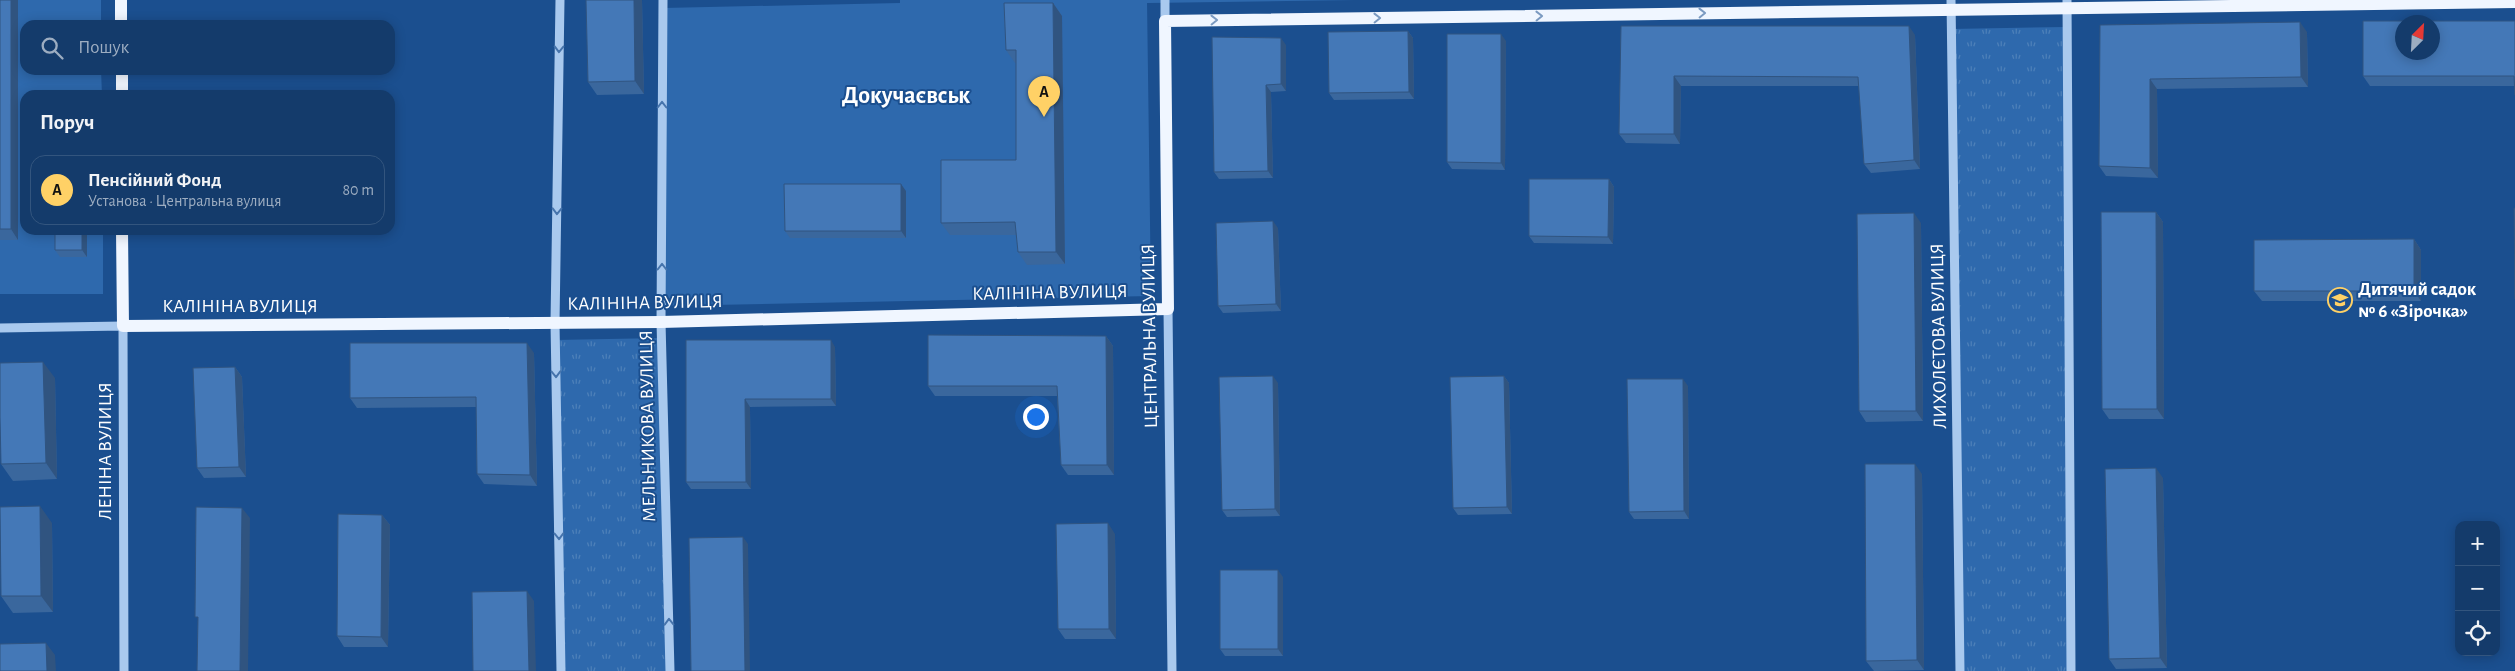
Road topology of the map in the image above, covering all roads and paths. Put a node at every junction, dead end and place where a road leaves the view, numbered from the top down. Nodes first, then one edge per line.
1 (121, 0) edge
2 (560, 0) edge
3 (663, 0) edge
4 (1165, 0) edge
5 (2515, 2) edge
6 (2067, 4) edge
7 (1951, 5) edge
8 (121, 20) edge
9 (1166, 21) junction
10 (122, 75) edge
11 (122, 90) edge
12 (122, 235) edge
13 (1168, 309) junction
14 (661, 322) junction
15 (556, 323) junction
16 (123, 326) junction
17 (0, 328) edge
18 (124, 671) edge
19 (561, 671) edge
20 (670, 671) edge
21 (1172, 671) edge
22 (1960, 671) edge
23 (2071, 671) edge

1 - 8 main road
2 -> 15 street
14 -> 3 street, МЕЛЬНИКОВА ВУЛИЦЯ
4 - 9 street, ЦЕНТРАЛЬНА ВУЛИЦЯ
5 - 6 main road
6 - 7 main road
6 - 23 street
9 -> 7 main road
7 - 22 street, ЛИХОЛЄТОВА ВУЛИЦЯ
9 - 13 main road, ЦЕНТРАЛЬНА ВУЛИЦЯ
10 - 11 main road
12 - 16 main road, ЛЕНІНА ВУЛИЦЯ
13 - 14 main road, КАЛІНІНА ВУЛИЦЯ
13 - 21 street, ЦЕНТРАЛЬНА ВУЛИЦЯ
14 - 15 main road, КАЛІНІНА ВУЛИЦЯ
20 -> 14 street, МЕЛЬНИКОВА ВУЛИЦЯ
15 - 16 main road, КАЛІНІНА ВУЛИЦЯ
15 -> 19 street
16 - 17 street
16 - 18 street, ЛЕНІНА ВУЛИЦЯ

